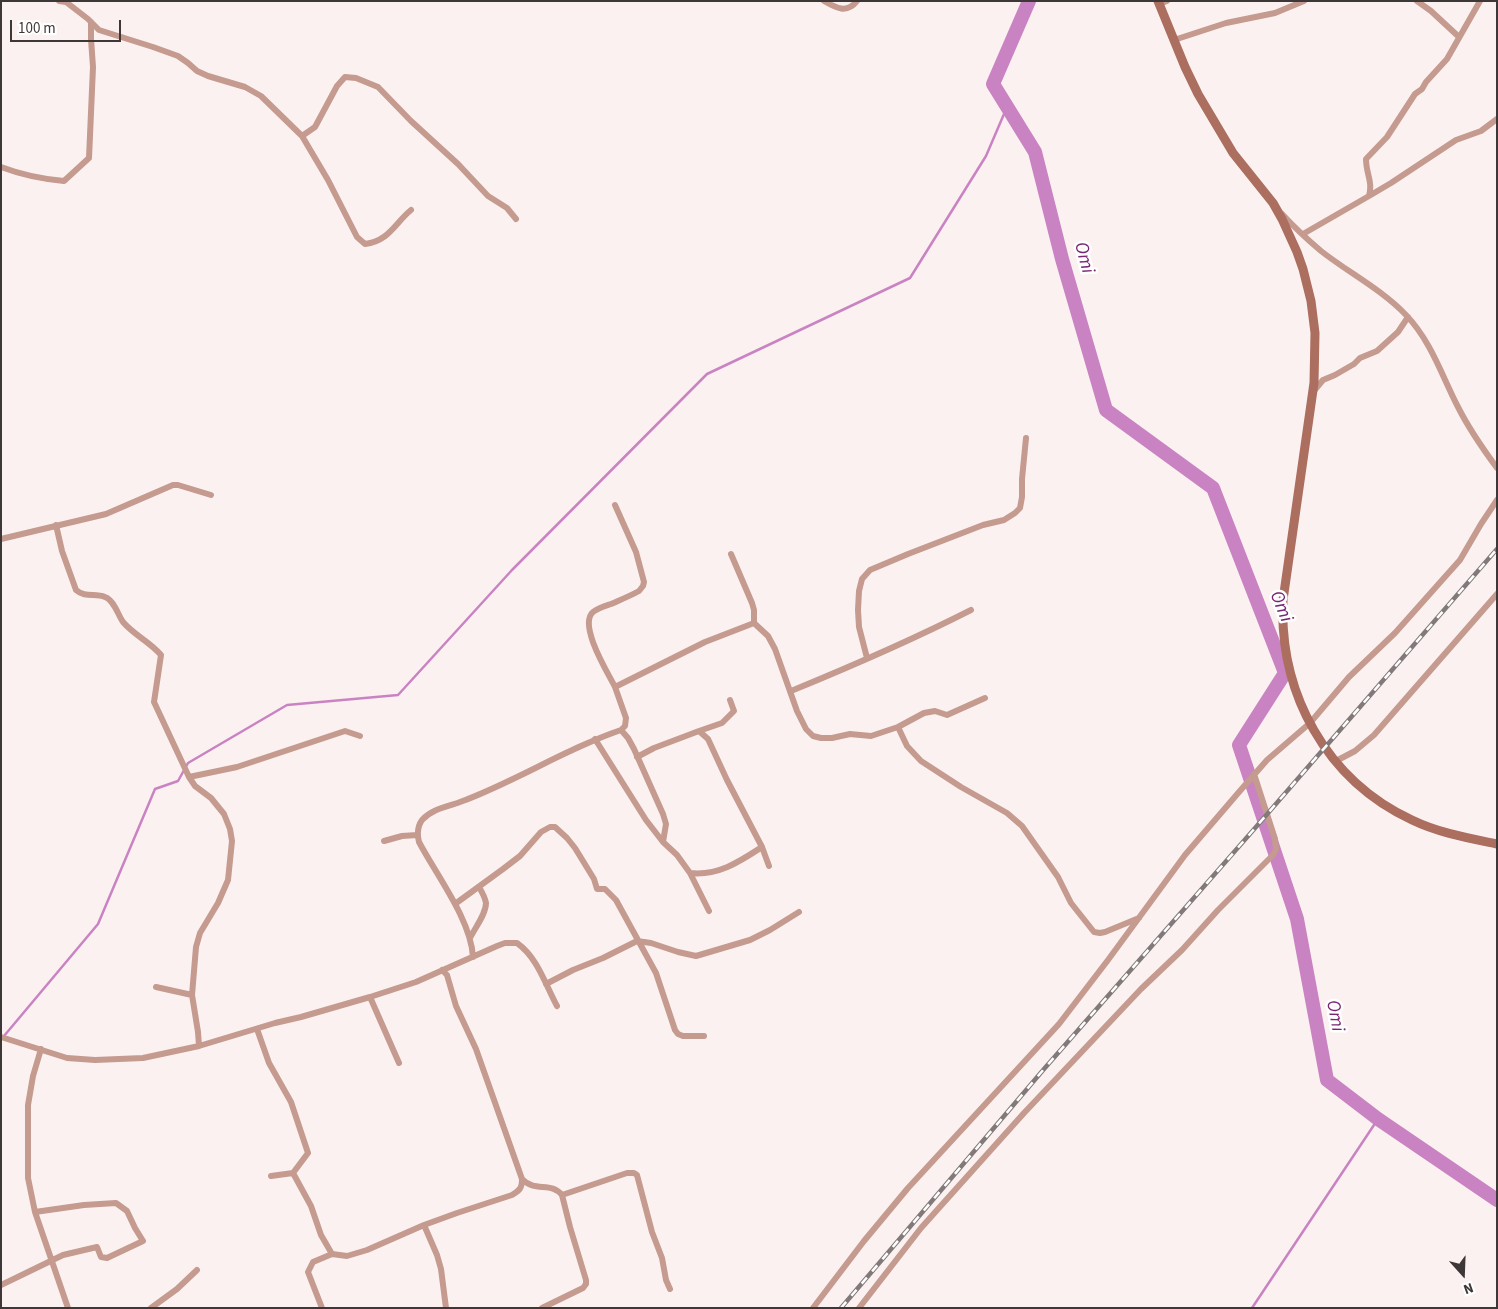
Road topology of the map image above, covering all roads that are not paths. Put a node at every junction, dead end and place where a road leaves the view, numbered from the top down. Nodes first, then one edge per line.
1 (59, 1) edge
2 (824, 1) edge
3 (857, 1) edge
4 (1304, 1) edge
5 (1417, 1) edge
6 (1480, 1) edge
7 (1162, 2) edge
8 (91, 22) junction
9 (1459, 38) junction
10 (1174, 40) junction
11 (1497, 119) edge
12 (302, 136) junction
13 (1, 167) edge
14 (1369, 196) junction
15 (1273, 203) junction
16 (411, 210) dead end
17 (516, 219) dead end
18 (1303, 234) junction
19 (1408, 317) junction
20 (1313, 393) junction
21 (1026, 438) dead end
22 (1497, 468) edge
23 (211, 495) dead end
24 (1497, 500) edge
25 (615, 505) dead end
26 (56, 525) junction
27 (1, 539) edge
28 (731, 554) dead end
29 (1497, 594) edge
30 (971, 610) dead end
31 (754, 623) junction
32 (867, 658) junction
33 (615, 687) junction
34 (791, 691) junction
35 (985, 698) dead end
36 (730, 700) dead end
37 (1310, 723) junction
38 (898, 727) junction
39 (620, 730) junction
40 (699, 731) junction
41 (360, 736) dead end
42 (595, 739) junction
43 (637, 757) junction
44 (1336, 761) junction
45 (1254, 774) junction
46 (189, 777) junction
47 (417, 835) junction
48 (384, 841) dead end
49 (663, 842) junction
50 (1497, 844) edge
51 (762, 847) junction
52 (769, 866) dead end
53 (690, 873) junction
54 (479, 887) junction
55 (455, 904) junction
56 (709, 911) dead end
57 (799, 912) dead end
58 (1140, 918) junction
59 (470, 938) junction
60 (637, 941) junction
61 (473, 957) junction
62 (442, 970) junction
63 (546, 984) junction
64 (156, 987) dead end
65 (192, 996) junction
66 (370, 997) junction
67 (557, 1006) dead end
68 (257, 1029) junction
69 (704, 1036) dead end
70 (1, 1037) edge
71 (198, 1046) junction
72 (42, 1050) junction
73 (399, 1063) dead end
74 (293, 1173) junction
75 (270, 1176) dead end
76 (522, 1178) junction
77 (562, 1195) junction
78 (35, 1212) junction
79 (424, 1225) junction
80 (332, 1254) junction
81 (51, 1261) junction
82 (197, 1270) dead end
83 (1, 1285) edge
84 (670, 1289) dead end
85 (68, 1308) edge
86 (151, 1308) edge
87 (322, 1308) edge
88 (446, 1308) edge
89 (542, 1308) edge
90 (813, 1308) edge
91 (859, 1308) edge

1 - 8 street
2 - 3 street
4 - 10 street
5 - 9 street
6 - 9 street
7 - 10 main road
8 - 12 street
8 - 13 street
9 - 14 street
10 - 15 main road
11 - 14 street
12 - 16 street
12 - 17 street
14 - 18 street
15 - 18 street
15 - 20 main road
18 - 19 street
19 - 20 street
19 - 22 street
20 - 37 main road
21 - 32 street
23 - 26 street
24 - 37 street
25 - 33 street
26 - 27 street
26 - 46 street
28 - 31 street
29 - 44 street
30 - 32 street
31 - 33 street
31 - 34 street
32 - 34 street
33 - 39 street
34 - 38 street
35 - 38 street
36 - 40 street
37 - 44 main road
37 - 45 street
38 - 58 street
39 - 42 street
39 - 43 street
40 - 43 street
40 - 51 street
41 - 46 street
42 - 47 street
42 - 49 street
43 - 49 street
44 - 50 main road
45 - 58 street
45 - 91 street
46 - 65 street
47 - 48 street
47 - 55 street
49 - 53 street
51 - 52 street
51 - 53 street
53 - 56 street
54 - 55 street
54 - 59 street
54 - 60 street
55 - 59 street
57 - 60 street
58 - 90 street
59 - 61 street
60 - 63 street
60 - 69 street
61 - 62 street
61 - 63 street
62 - 66 street
62 - 76 street
63 - 67 street
64 - 65 street
65 - 71 street
66 - 68 street
66 - 73 street
68 - 71 street
68 - 74 street
70 - 72 street
71 - 72 street
72 - 78 street
74 - 75 street
74 - 80 street
76 - 77 street
76 - 79 street
77 - 84 street
77 - 89 street
78 - 81 street
78 - 81 street
79 - 80 street
79 - 88 street
80 - 87 street
81 - 83 street
81 - 85 street
82 - 86 street

